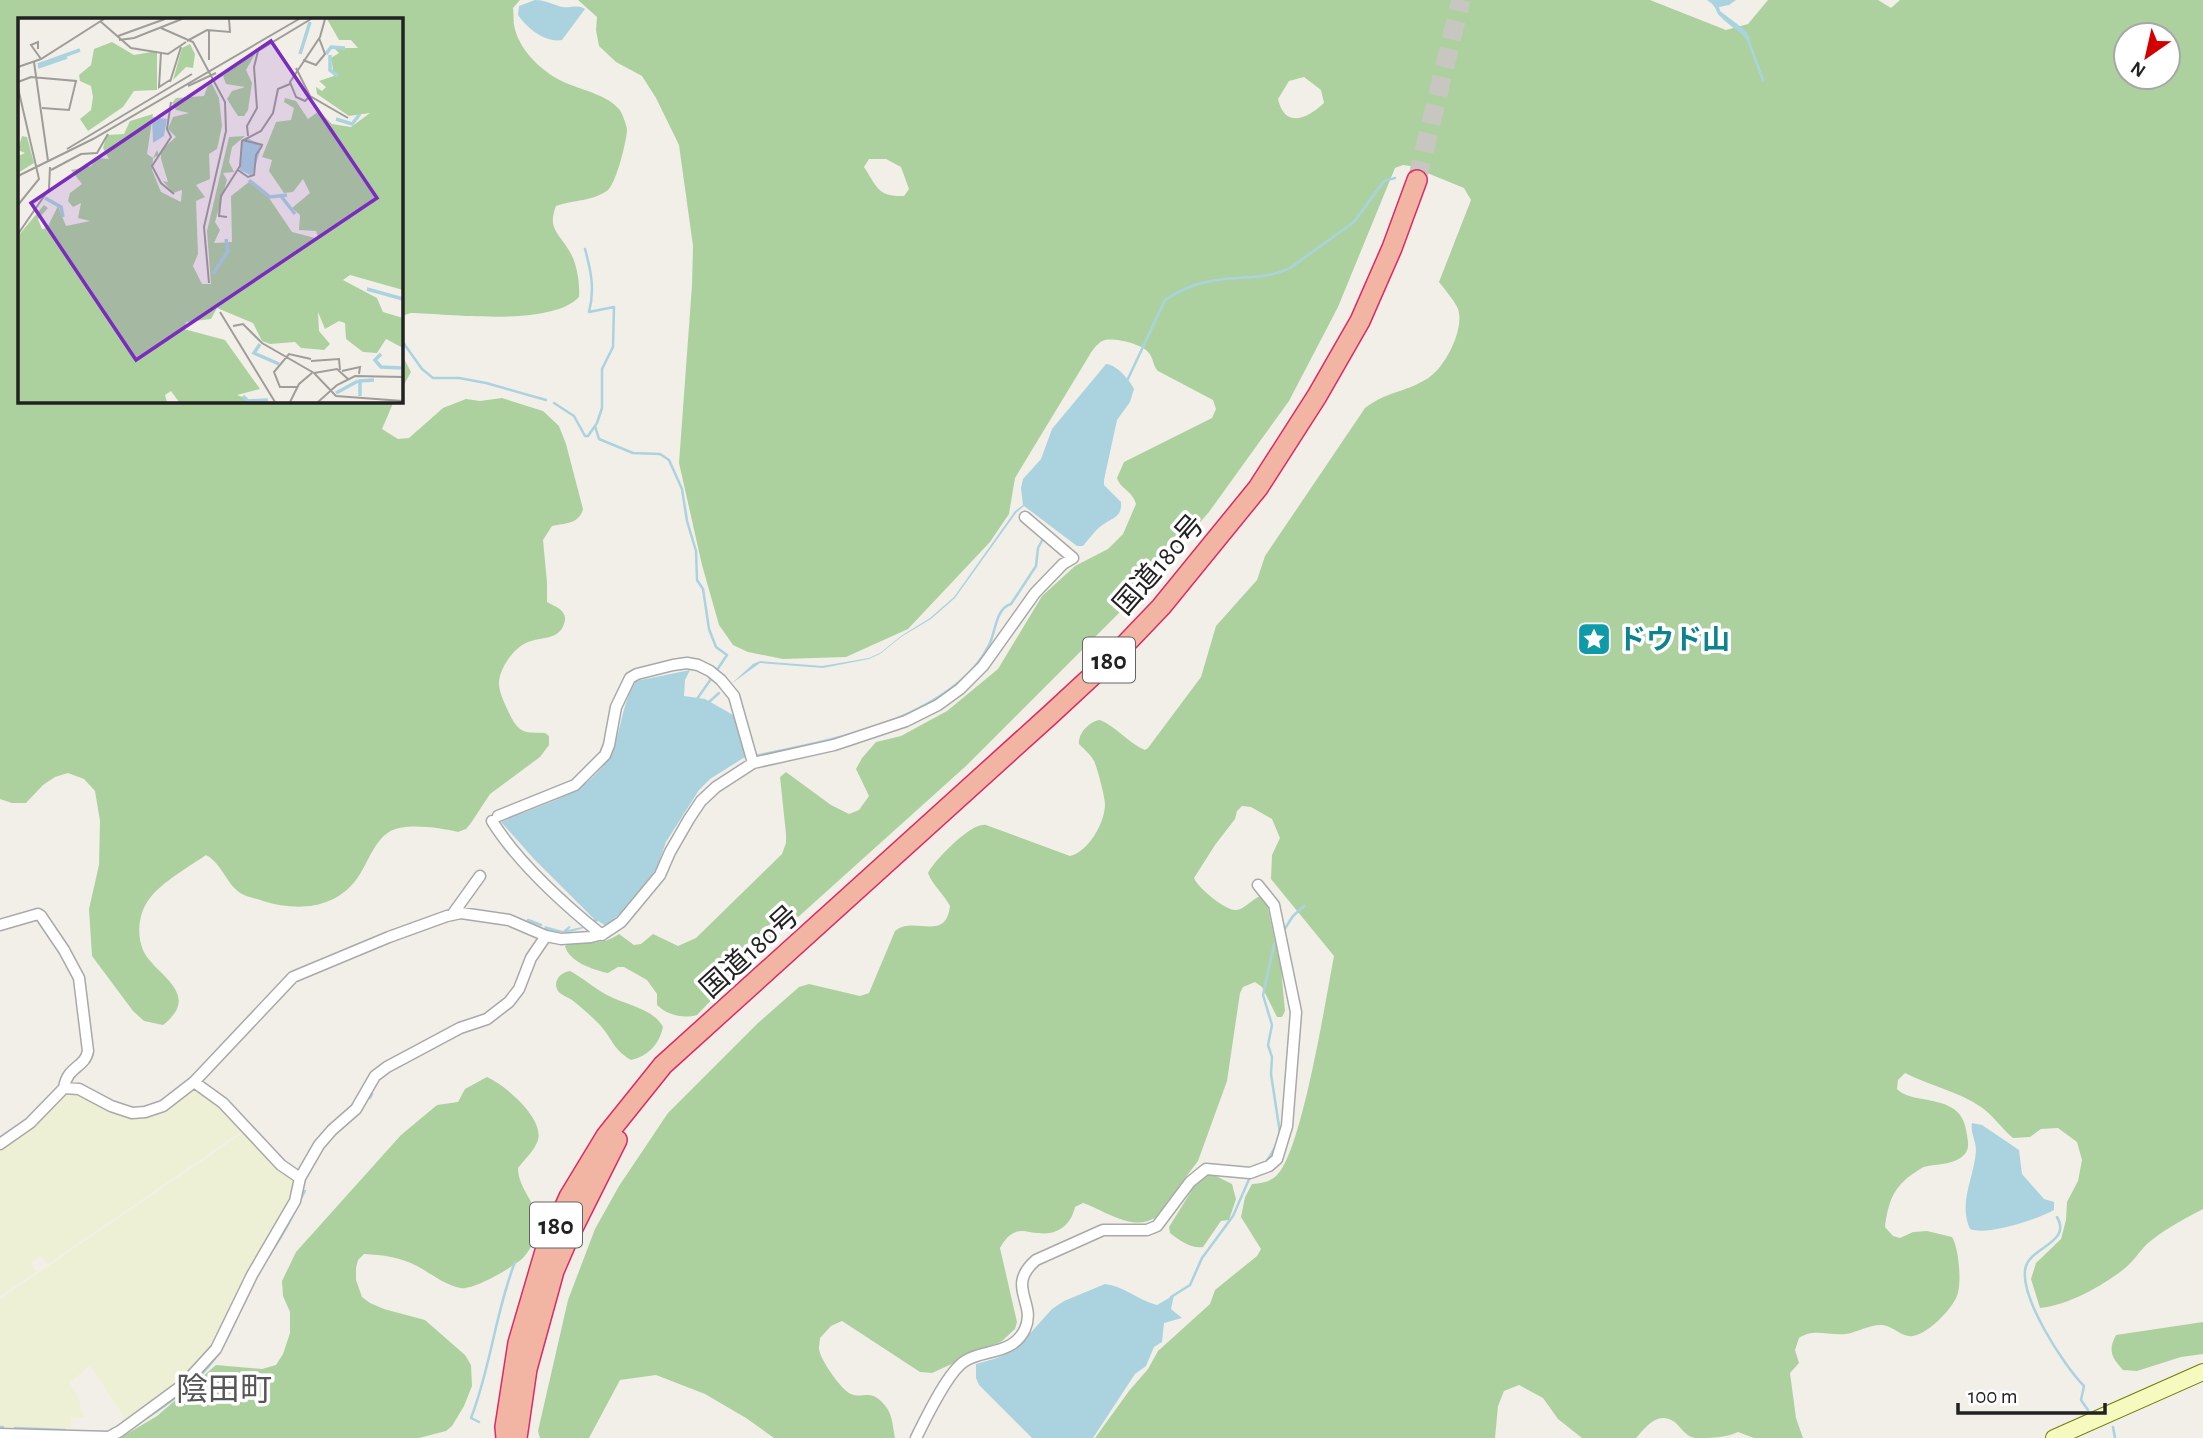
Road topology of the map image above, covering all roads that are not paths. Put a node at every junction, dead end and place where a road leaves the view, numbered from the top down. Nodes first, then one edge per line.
1 (1418, 180) tunnel mouth
2 (1025, 517) dead end
3 (753, 763) junction
4 (480, 876) dead end
5 (1258, 885) dead end
6 (452, 915) junction
7 (0, 925) edge
8 (602, 934) junction
9 (546, 936) junction
10 (683, 1048) junction
11 (194, 1082) junction
12 (64, 1088) junction
13 (0, 1144) edge
14 (300, 1178) junction
15 (2203, 1372) edge
16 (0, 1434) edge
17 (506, 1438) edge
18 (517, 1438) edge
19 (916, 1438) edge
20 (2054, 1438) edge

1 - 10 highway, 国道180号 / 180
2 - 3 street
3 - 8 street
3 - 8 street
4 - 6 street
5 - 19 street
6 - 9 street
6 - 11 street
7 - 12 street
8 - 9 street
9 - 14 street
10 - 17 highway, 国道180号 / 180
10 - 18 highway, 国道180号 / 180
11 - 12 street
11 - 14 street
12 - 13 street
14 - 16 street
15 - 20 main road

